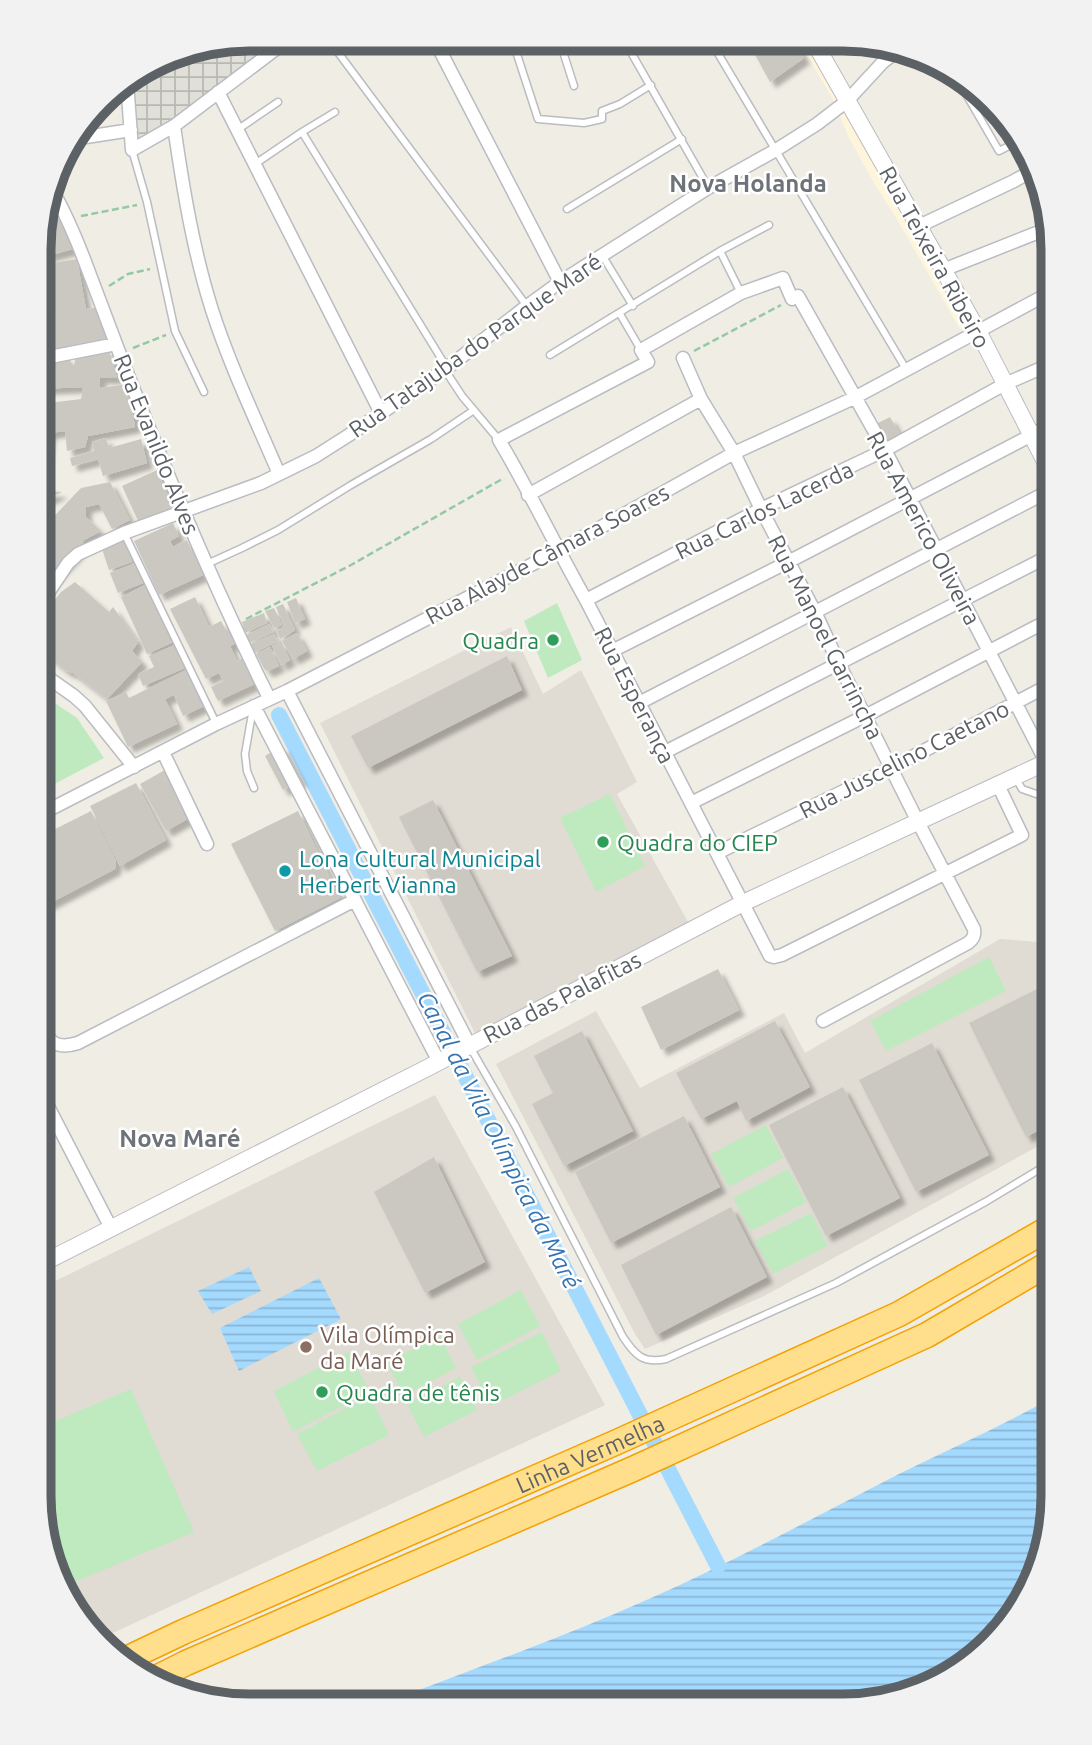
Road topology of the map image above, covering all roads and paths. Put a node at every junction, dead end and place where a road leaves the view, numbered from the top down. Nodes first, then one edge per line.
1 (273, 51) edge
2 (337, 51) edge
3 (440, 51) edge
4 (516, 51) edge
5 (563, 51) edge
6 (631, 51) edge
7 (717, 51) edge
8 (819, 51) edge
9 (889, 57) edge
10 (651, 85) junction
11 (574, 86) dead end
12 (128, 92) edge
13 (218, 92) junction
14 (966, 94) edge
15 (847, 101) junction
16 (278, 102) dead end
17 (335, 112) dead end
18 (174, 126) junction
19 (131, 130) junction
20 (237, 130) junction
21 (302, 132) junction
22 (85, 137) edge
23 (682, 139) junction
24 (1011, 145) edge
25 (132, 150) junction
26 (776, 150) junction
27 (255, 164) junction
28 (1026, 174) edge
29 (708, 188) junction
30 (57, 200) edge
31 (147, 202) junction
32 (568, 209) dead end
33 (67, 219) junction
34 (769, 225) dead end
35 (919, 226) junction
36 (1040, 232) edge
37 (720, 251) junction
38 (602, 255) junction
39 (160, 267) junction
40 (943, 271) junction
41 (560, 282) junction
42 (97, 293) junction
43 (741, 293) junction
44 (795, 297) junction
45 (1041, 298) edge
46 (527, 306) junction
47 (633, 306) junction
48 (620, 314) junction
49 (176, 331) junction
50 (978, 331) junction
51 (118, 349) junction
52 (641, 350) junction
53 (550, 355) dead end
54 (51, 358) edge
55 (683, 358) joint
56 (446, 369) junction
57 (906, 369) junction
58 (1041, 369) edge
59 (1005, 384) junction
60 (204, 392) dead end
61 (854, 398) junction
62 (701, 399) junction
63 (474, 410) junction
64 (382, 413) junction
65 (1041, 430) edge
66 (1032, 435) junction
67 (499, 440) junction
68 (885, 450) junction
69 (1041, 452) edge
70 (734, 453) junction
71 (517, 470) junction
72 (279, 474) junction
73 (528, 495) junction
74 (1041, 495) edge
75 (909, 498) junction
76 (761, 509) junction
77 (183, 510) junction
78 (124, 533) junction
79 (936, 549) junction
80 (558, 551) junction
81 (1041, 560) edge
82 (788, 562) junction
83 (207, 564) junction
84 (51, 588) edge
85 (586, 600) junction
86 (962, 601) junction
87 (815, 612) junction
88 (1041, 624) edge
89 (233, 625) junction
90 (612, 650) junction
91 (988, 651) junction
92 (839, 664) junction
93 (51, 679) edge
94 (1041, 689) edge
95 (287, 691) junction
96 (269, 698) junction
97 (1015, 702) junction
98 (639, 703) junction
99 (254, 706) junction
100 (865, 716) junction
101 (216, 724) junction
102 (1041, 745) edge
103 (163, 752) junction
104 (664, 752) junction
105 (1041, 764) edge
106 (134, 767) junction
107 (891, 768) junction
108 (1015, 777) junction
109 (998, 785) junction
110 (254, 788) dead end
111 (1041, 796) edge
112 (691, 803) junction
113 (51, 809) edge
114 (918, 822) junction
115 (206, 844) dead end
116 (717, 853) junction
117 (945, 874) junction
118 (355, 900) junction
119 (743, 903) junction
120 (823, 1021) dead end
121 (51, 1041) edge
122 (456, 1053) junction
123 (51, 1113) edge
124 (1041, 1168) edge
125 (111, 1228) junction
126 (1041, 1233) edge
127 (51, 1259) edge
128 (1041, 1268) edge
129 (183, 1632) junction
130 (127, 1652) edge
131 (132, 1656) edge
132 (164, 1674) edge

1 - 13 street
2 - 46 lane
3 - 41 street
4 - 10 lane
5 - 11 lane
6 - 10 lane
7 - 26 lane
8 - 15 street, Rua Teixeira Ribeiro
9 - 15 street, Rua Tatajuba do Parque Maré
10 - 23 lane
12 - 19 street
13 - 18 street
13 - 20 street
14 - 24 lane
15 - 26 street, Rua Tatajuba do Parque Maré
15 - 35 street, Rua Teixeira Ribeiro
16 - 20 lane
17 - 21 lane
18 - 25 street
18 - 72 street
19 - 22 street
19 - 25 street
20 - 27 street
21 - 27 lane
21 - 56 lane
23 - 29 lane
23 - 32 lane
25 - 31 lane
26 - 29 street, Rua Tatajuba do Parque Maré
26 - 57 lane
27 - 64 street
28 - 35 street
29 - 38 street, Rua Tatajuba do Parque Maré
30 - 33 street, Rua Evanildo Alves
31 - 33 path
31 - 39 lane
33 - 42 street, Rua Evanildo Alves
34 - 37 lane
35 - 40 street, Rua Teixeira Ribeiro
36 - 40 street
37 - 43 lane
37 - 47 lane
38 - 41 street, Rua Tatajuba do Parque Maré
38 - 47 lane
39 - 42 path
39 - 49 lane
40 - 50 street, Rua Teixeira Ribeiro
41 - 46 street, Rua Tatajuba do Parque Maré
42 - 51 street, Rua Evanildo Alves
43 - 44 street, Rua Americo Oliveira
43 - 52 street
44 - 55 path
44 - 61 street, Rua Americo Oliveira
45 - 50 street, Rua Alayde Câmara Soares
46 - 56 street, Rua Tatajuba do Parque Maré
47 - 48 lane
48 - 52 lane
48 - 53 lane
49 - 51 path
49 - 60 lane
50 - 57 street, Rua Alayde Câmara Soares
50 - 59 street, Rua Teixeira Ribeiro
51 - 54 street
51 - 77 street, Rua Evanildo Alves
52 - 67 street
55 - 62 street, Rua Manoel Garrincha
56 - 63 lane
56 - 64 street, Rua Tatajuba do Parque Maré
57 - 61 street, Rua Alayde Câmara Soares
58 - 59 street, Rua Carlos Lacerda
59 - 66 street, Rua Teixeira Ribeiro
59 - 68 street, Rua Carlos Lacerda
61 - 68 street, Rua Americo Oliveira
61 - 70 street, Rua Alayde Câmara Soares
62 - 70 street, Rua Manoel Garrincha
62 - 73 street
63 - 67 lane
63 - 83 lane
64 - 72 street, Rua Tatajuba do Parque Maré
65 - 66 street
66 - 69 street, Rua Teixeira Ribeiro
66 - 75 street
67 - 71 street, Rua Esperança
68 - 75 street, Rua Americo Oliveira
68 - 76 street, Rua Carlos Lacerda
70 - 76 street, Rua Manoel Garrincha
70 - 80 street, Rua Alayde Câmara Soares
71 - 73 street, Rua Esperança
71 - 89 path
72 - 77 street, Rua Tatajuba do Parque Maré
73 - 80 street, Rua Esperança
74 - 79 street
75 - 79 street, Rua Americo Oliveira
75 - 82 street
76 - 82 street, Rua Manoel Garrincha
76 - 85 street, Rua Carlos Lacerda
77 - 78 street, Rua Tatajuba do Parque Maré
77 - 83 street, Rua Evanildo Alves
78 - 84 street, Rua Tatajuba do Parque Maré
78 - 101 lane
79 - 86 street, Rua Americo Oliveira
79 - 87 street
80 - 85 street, Rua Esperança
80 - 95 street, Rua Alayde Câmara Soares
81 - 86 street
82 - 87 street, Rua Manoel Garrincha
82 - 90 street
83 - 89 street, Rua Evanildo Alves
85 - 90 street, Rua Esperança
86 - 91 street, Rua Americo Oliveira
86 - 92 street
87 - 92 street, Rua Manoel Garrincha
87 - 98 street
88 - 91 street
89 - 96 street, Rua Evanildo Alves
90 - 98 street, Rua Esperança
91 - 97 street, Rua Americo Oliveira
91 - 100 street
92 - 100 street, Rua Manoel Garrincha
92 - 104 street
93 - 106 street
94 - 97 street, Rua Juscelino Caetano
95 - 96 street, Rua Alayde Câmara Soares
95 - 122 street
96 - 99 street, Rua Alayde Câmara Soares
97 - 102 street, Rua Americo Oliveira
97 - 107 street, Rua Juscelino Caetano
98 - 104 street, Rua Esperança
99 - 101 street, Rua Alayde Câmara Soares
99 - 110 lane
99 - 118 street
100 - 107 street, Rua Manoel Garrincha
100 - 112 street
101 - 103 street, Rua Alayde Câmara Soares
103 - 106 street, Rua Alayde Câmara Soares
103 - 115 street
104 - 112 street, Rua Esperança
105 - 108 street, Rua das Palafitas
106 - 113 street, Rua Alayde Câmara Soares
107 - 114 street, Rua Manoel Garrincha
107 - 116 street, Rua Juscelino Caetano
108 - 109 street, Rua das Palafitas
108 - 111 lane
109 - 114 street, Rua das Palafitas
109 - 117 street
112 - 116 street, Rua Esperança
114 - 117 street, Rua Manoel Garrincha
114 - 119 street, Rua das Palafitas
116 - 119 street, Rua Esperança
117 - 119 street, Rua Esperança
117 - 120 street, Rua Manoel Garrincha
118 - 121 street
118 - 122 street
119 - 122 street, Rua das Palafitas
122 - 124 lane
122 - 125 street, Rua das Palafitas
123 - 125 street
125 - 127 street, Rua das Palafitas
126 - 129 highway, Linha Vermelha
128 - 132 highway, Linha Vermelha
129 - 130 highway
129 - 131 highway, Linha Vermelha

